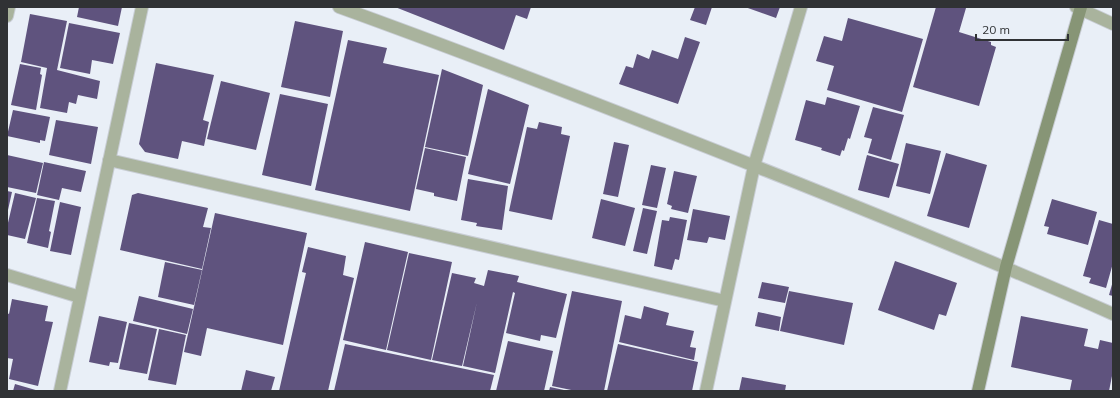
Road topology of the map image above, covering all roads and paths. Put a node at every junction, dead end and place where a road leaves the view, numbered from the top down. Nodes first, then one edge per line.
1 (9, 7) edge
2 (142, 7) edge
3 (339, 7) edge
4 (801, 7) edge
5 (1079, 8) edge
6 (7, 16) edge
7 (1113, 24) edge
8 (109, 160) junction
9 (754, 166) junction
10 (1006, 267) junction
11 (7, 275) edge
12 (80, 297) junction
13 (725, 301) junction
14 (1113, 314) edge
15 (60, 391) edge
16 (706, 391) edge
17 (978, 391) edge

1 - 6 street
2 - 8 street
3 - 9 street
4 - 9 street
5 - 7 street
5 - 10 street
8 - 12 street
8 - 13 street
9 - 10 street
9 - 13 street
10 - 14 street
10 - 17 street
11 - 12 street
12 - 15 street
13 - 16 street

